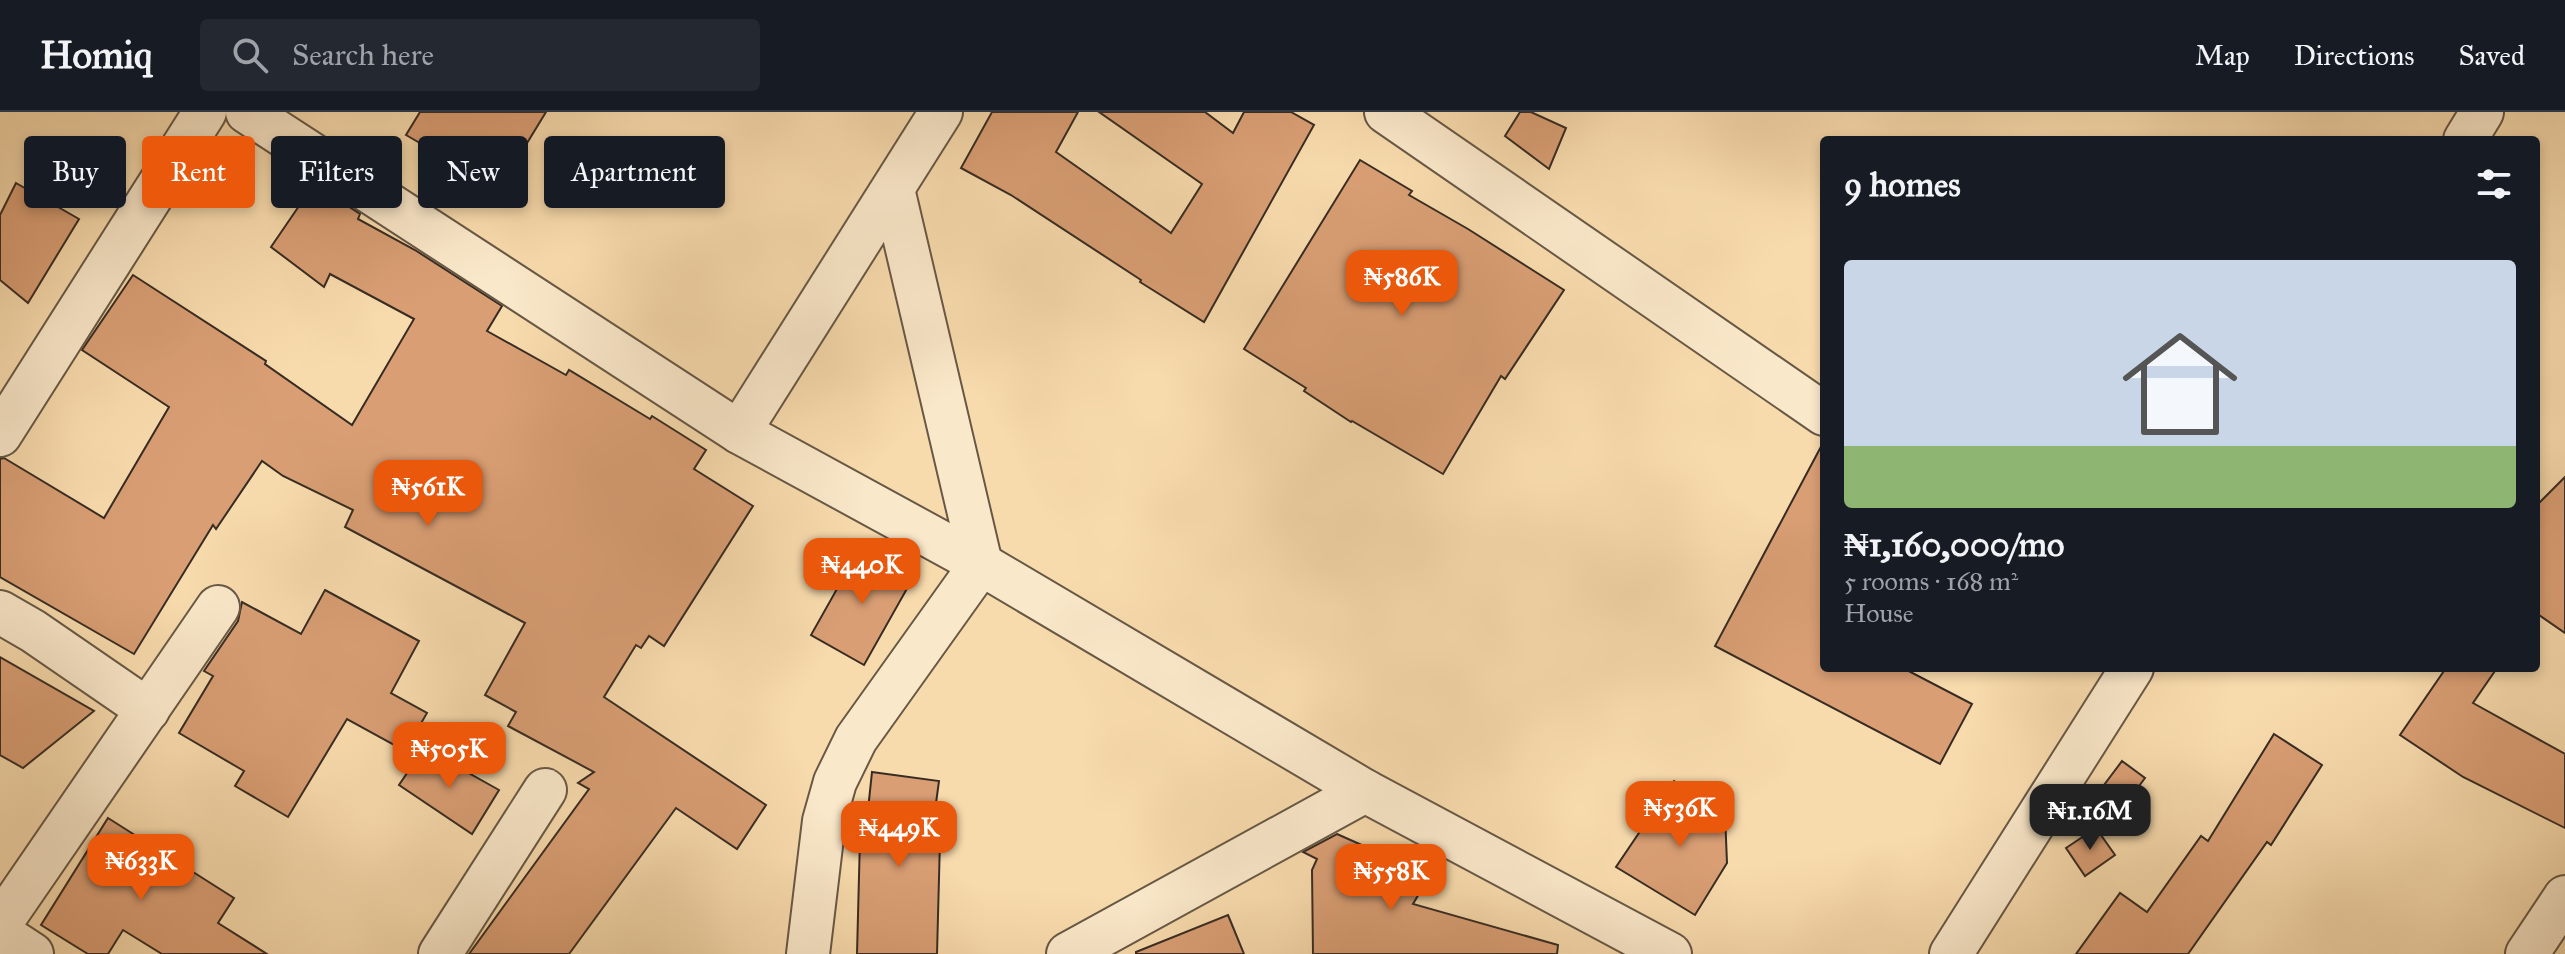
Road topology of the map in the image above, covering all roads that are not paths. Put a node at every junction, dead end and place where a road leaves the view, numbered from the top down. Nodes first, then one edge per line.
1 (205, 112) edge
2 (247, 112) edge
3 (941, 112) edge
4 (1386, 112) edge
5 (2482, 112) edge
6 (2467, 136) edge
7 (893, 189) junction
8 (1820, 411) edge
9 (739, 432) junction
10 (0, 435) edge
11 (981, 564) junction
12 (218, 607) dead end
13 (0, 612) edge
14 (2129, 672) edge
15 (148, 710) junction
16 (545, 790) dead end
17 (1365, 791) junction
18 (0, 924) edge
19 (0, 933) edge
20 (32, 954) edge
21 (440, 954) edge
22 (808, 954) edge
23 (1068, 954) edge
24 (1670, 954) edge
25 (1951, 954) edge

1 - 10 street
2 - 9 street
3 - 7 street
4 - 8 street
5 - 6 street
7 - 9 street
7 - 11 street
9 - 11 street
11 - 17 street
11 - 22 street
12 - 15 street
13 - 15 street
14 - 25 street
15 - 18 street
16 - 21 street
17 - 23 street
17 - 24 street
19 - 20 street

